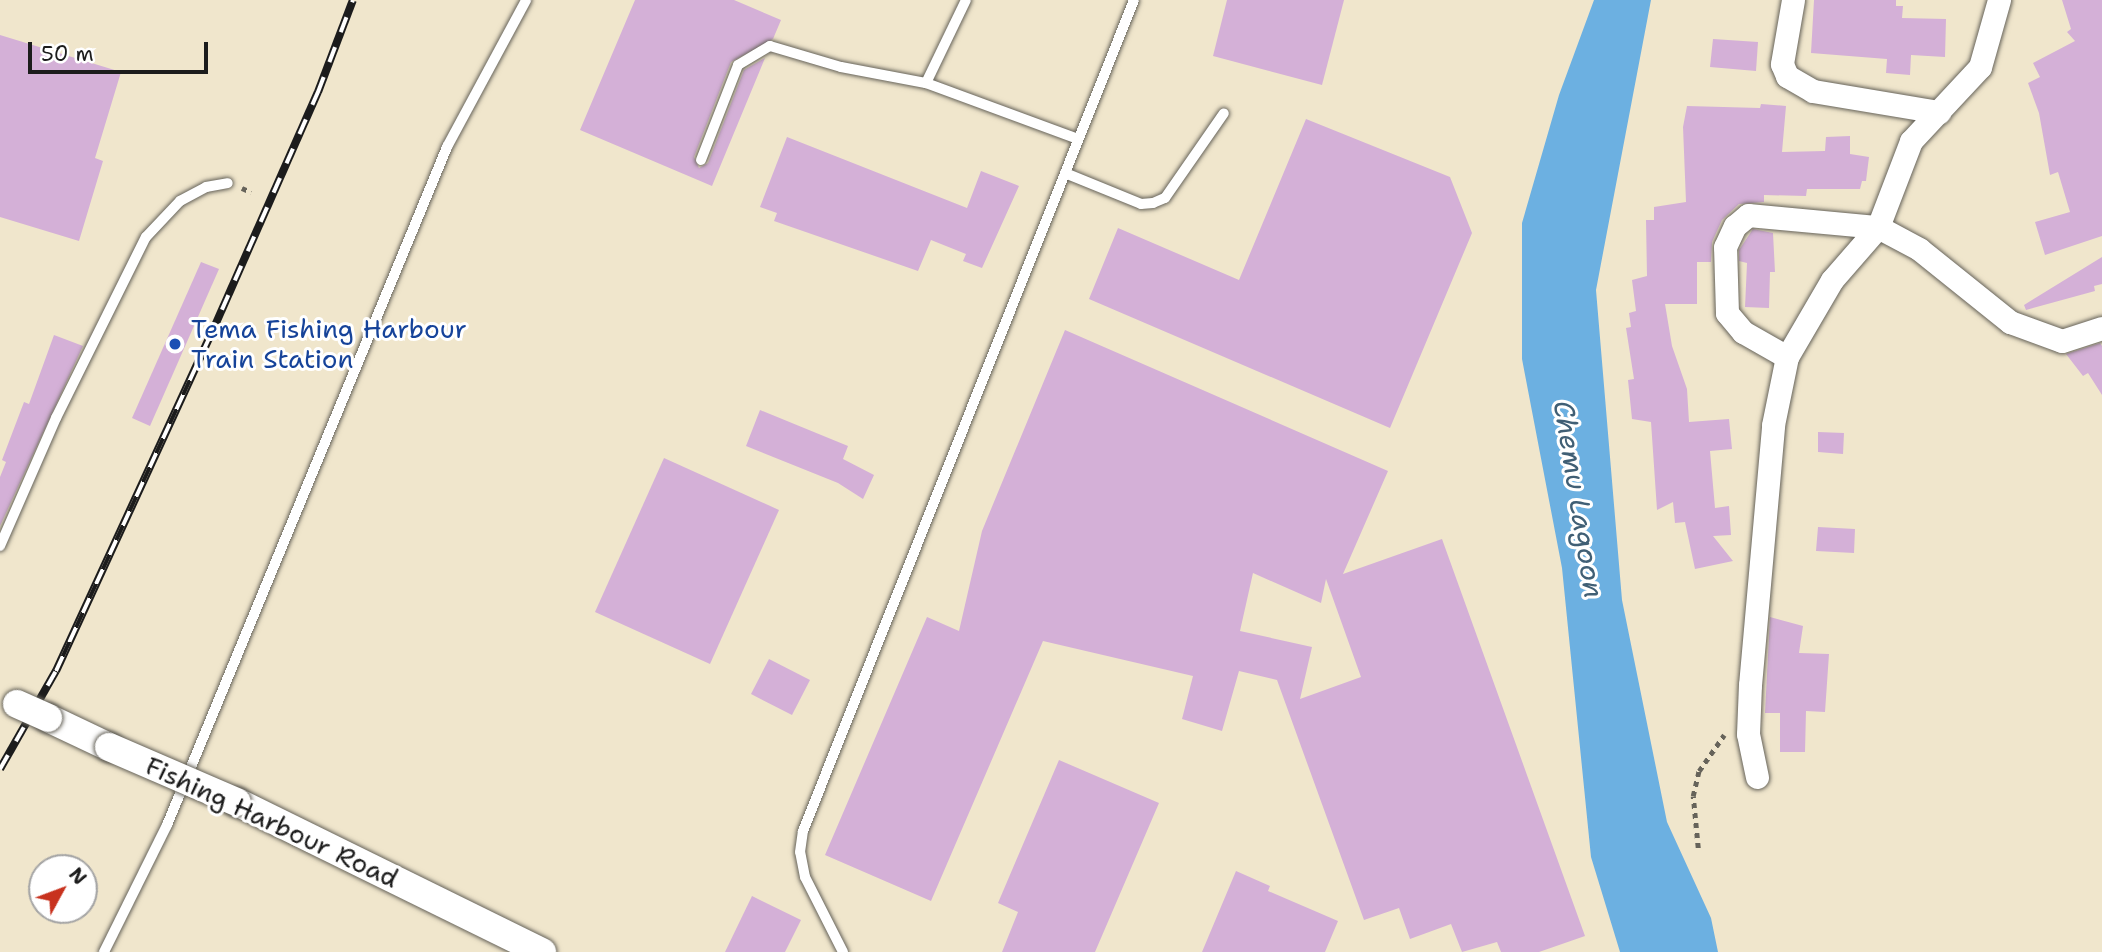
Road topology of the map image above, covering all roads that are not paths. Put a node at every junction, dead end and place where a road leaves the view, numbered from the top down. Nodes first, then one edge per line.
1 (526, 0) edge
2 (966, 0) edge
3 (1134, 0) edge
4 (1793, 0) edge
5 (1999, 0) edge
6 (926, 83) junction
7 (1939, 112) junction
8 (1224, 113) dead end
9 (1077, 139) junction
10 (701, 160) dead end
11 (1065, 173) junction
12 (228, 183) dead end
13 (1878, 227) junction
14 (2102, 328) edge
15 (1787, 357) junction
16 (0, 546) edge
17 (9, 700) edge
18 (1757, 778) dead end
19 (104, 952) edge
20 (542, 952) edge
21 (843, 952) edge

1 - 19 lane
2 - 6 lane
3 - 9 lane
4 - 7 street
5 - 7 street
6 - 9 lane
6 - 10 lane
7 - 13 street
8 - 11 lane
9 - 11 lane
11 - 21 lane
12 - 16 lane
13 - 14 street
13 - 15 street
13 - 15 street
15 - 18 street
17 - 20 street, Fishing Harbour Road, bridge

